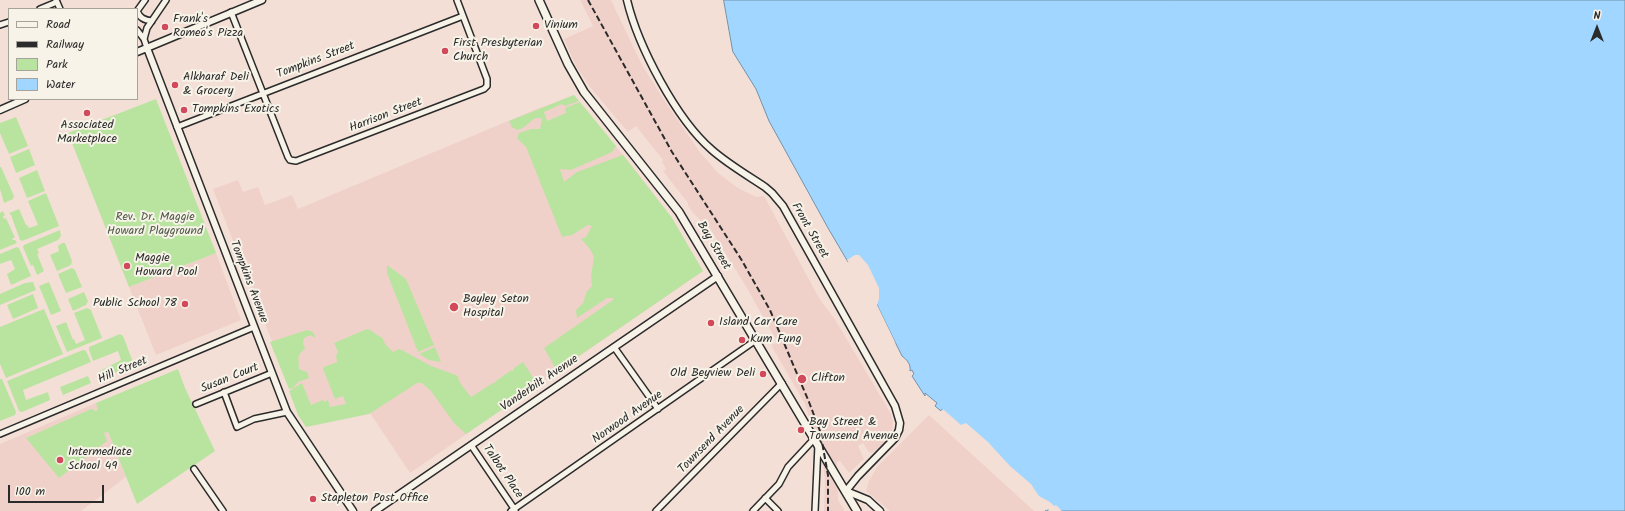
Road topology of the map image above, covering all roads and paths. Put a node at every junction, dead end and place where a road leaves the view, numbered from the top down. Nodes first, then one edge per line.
1 (145, 0) edge
2 (166, 0) edge
3 (262, 0) edge
4 (457, 0) edge
5 (539, 0) edge
6 (627, 0) edge
7 (56, 1) edge
8 (42, 8) edge
9 (138, 10) edge
10 (231, 12) junction
11 (138, 13) edge
12 (463, 16) junction
13 (152, 21) junction
14 (138, 31) edge
15 (144, 39) junction
16 (146, 48) junction
17 (138, 52) edge
18 (263, 93) junction
19 (24, 100) edge
20 (0, 110) edge
21 (177, 127) junction
22 (718, 276) junction
23 (254, 327) junction
24 (756, 340) junction
25 (614, 347) junction
26 (272, 373) junction
27 (782, 383) junction
28 (224, 392) junction
29 (196, 404) dead end
30 (658, 409) junction
31 (287, 412) junction
32 (0, 434) edge
33 (816, 442) junction
34 (471, 445) junction
35 (194, 469) dead end
36 (846, 491) junction
37 (765, 498) junction
38 (513, 510) edge
39 (223, 511) edge
40 (353, 511) edge
41 (375, 511) edge
42 (656, 511) edge
43 (753, 511) edge
44 (778, 511) edge
45 (815, 511) edge
46 (857, 511) edge
47 (880, 511) edge

1 - 9 street
2 - 13 street
3 - 10 street
4 - 12 street
5 - 22 main road, Bay Street
6 - 36 street, Front Street
7 - 8 street
10 - 16 street
10 - 18 street
11 - 13 street
12 - 18 street, Tompkins Street
12 - 18 street, Harrison Street
13 - 15 street
14 - 15 street
15 - 16 street
16 - 17 street
16 - 21 street, Tompkins Avenue
18 - 21 street, Tompkins Street
19 - 20 street
21 - 23 street, Tompkins Avenue
22 - 24 main road, Bay Street
22 - 25 street, Vanderbilt Avenue
23 - 26 street, Tompkins Avenue
23 - 32 street, Hill Street
24 - 27 main road, Bay Street
24 - 30 street, Norwood Avenue
25 - 30 street
25 - 34 street, Vanderbilt Avenue
26 - 28 street, Susan Court
26 - 31 street, Tompkins Avenue
27 - 33 main road, Bay Street
27 - 42 street, Townsend Avenue
28 - 29 street, Susan Court
28 - 31 street
30 - 38 street, Norwood Avenue
31 - 40 street, Tompkins Avenue
33 - 36 main road, Bay Street
33 - 37 street
33 - 45 street
34 - 38 street, Talbot Place
34 - 41 street, Vanderbilt Avenue
35 - 39 street
36 - 46 main road, Bay Street
36 - 47 street
37 - 43 street
37 - 44 street

